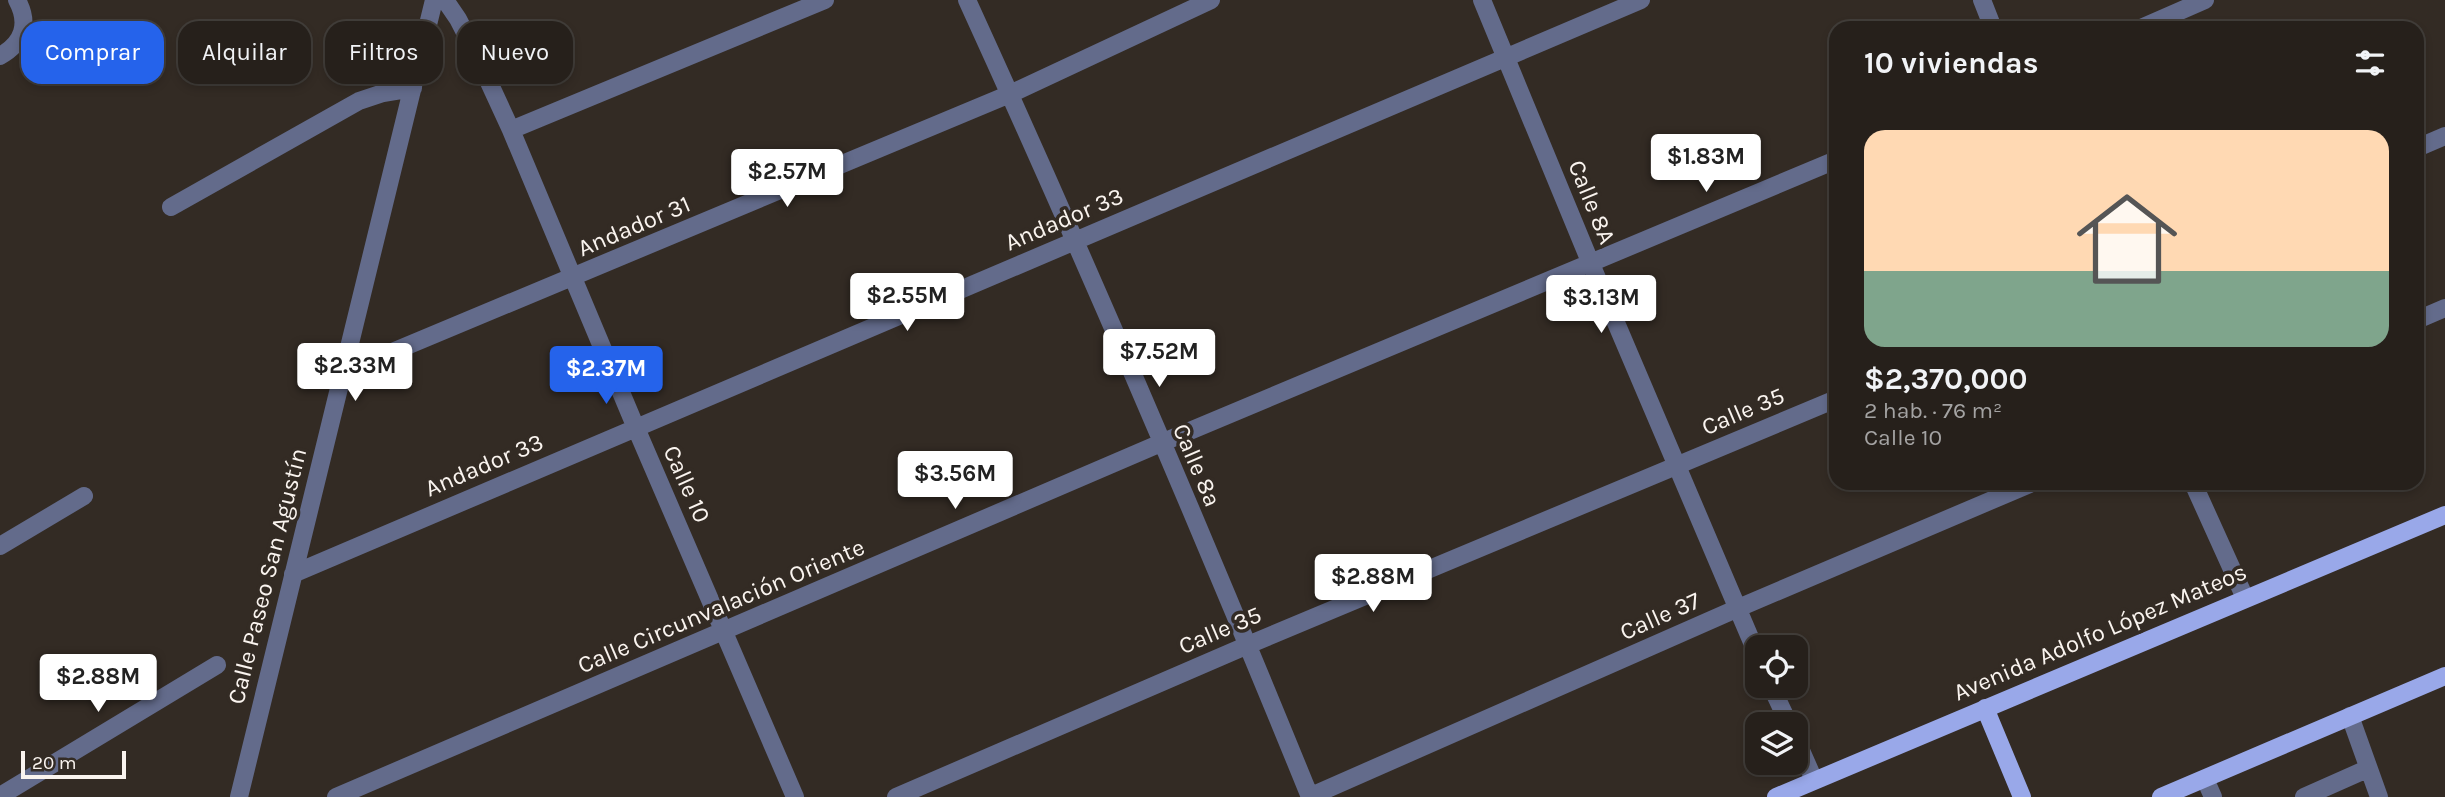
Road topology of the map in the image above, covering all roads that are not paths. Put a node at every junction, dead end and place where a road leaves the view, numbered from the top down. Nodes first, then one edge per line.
1 (17, 0) edge
2 (434, 0) edge
3 (445, 0) edge
4 (825, 0) edge
5 (967, 0) edge
6 (1211, 0) edge
7 (1482, 0) edge
8 (1641, 0) edge
9 (1982, 0) edge
10 (2205, 0) edge
11 (1990, 21) edge
12 (2157, 21) edge
13 (0, 56) edge
14 (1507, 57) junction
15 (413, 88) junction
16 (1010, 94) junction
17 (511, 130) junction
18 (2445, 136) edge
19 (2424, 145) edge
20 (1829, 163) edge
21 (171, 207) dead end
22 (1075, 241) junction
23 (1591, 264) junction
24 (573, 278) junction
25 (2445, 308) edge
26 (2424, 317) edge
27 (342, 373) junction
28 (1829, 402) edge
29 (636, 428) junction
30 (1161, 443) junction
31 (1678, 465) junction
32 (2016, 490) edge
33 (2196, 490) edge
34 (84, 496) dead end
35 (2445, 515) edge
36 (0, 546) edge
37 (293, 574) junction
38 (2245, 598) junction
39 (1737, 609) junction
40 (725, 631) junction
41 (1749, 635) edge
42 (1248, 645) junction
43 (216, 665) dead end
44 (2445, 677) edge
45 (1985, 708) junction
46 (2350, 716) junction
47 (1808, 766) edge
48 (2367, 769) junction
49 (2205, 779) junction
50 (1814, 780) junction
51 (0, 796) edge
52 (239, 797) edge
53 (336, 797) edge
54 (796, 797) edge
55 (896, 797) edge
56 (1310, 797) edge
57 (1776, 797) edge
58 (2022, 797) edge
59 (2161, 797) edge
60 (2213, 797) edge
61 (2304, 797) edge
62 (2379, 797) edge

1 - 13 street
2 - 15 street, Calle Paseo San Agustín
3 - 17 street, Calle 10
4 - 17 street
5 - 16 street, Calle 8a
6 - 16 street, Andador 31
7 - 14 street, Calle 8A
8 - 14 street, Andador 33
9 - 11 street
10 - 12 street
14 - 22 street, Andador 33
14 - 23 street, Calle 8A
15 - 21 street
15 - 27 street, Calle Paseo San Agustín
16 - 22 street, Calle 8a
16 - 24 street, Andador 31
17 - 24 street, Calle 10
18 - 19 street
20 - 23 street, Calle Circunvalación Oriente
22 - 29 street, Andador 33
22 - 30 street, Calle 8a
23 - 30 street, Calle Circunvalación Oriente
23 - 31 street, Calle 8A
24 - 27 street, Andador 31
24 - 29 street, Calle 10
25 - 26 street
27 - 37 street, Calle Paseo San Agustín
28 - 31 street, Calle 35
29 - 37 street, Andador 33
29 - 40 street, Calle 10
30 - 40 street, Calle Circunvalación Oriente
30 - 42 street, Calle 8a
31 - 39 street, Calle 8A
31 - 42 street, Calle 35
32 - 39 street, Calle 37
33 - 38 street
34 - 36 street
35 - 38 main road, Avenida Adolfo López Mateos
37 - 52 street, Calle Paseo San Agustín
38 - 45 main road, Avenida Adolfo López Mateos
39 - 41 street, Calle 8A
39 - 56 street, Calle 37
40 - 53 street, Calle Circunvalación Oriente
40 - 54 street, Calle 10
42 - 55 street, Calle 35
42 - 56 street, Calle 8a
43 - 51 street
44 - 46 main road
45 - 50 main road, Avenida Adolfo López Mateos
45 - 58 main road
46 - 48 street
46 - 49 main road
47 - 50 street
48 - 61 street
48 - 62 street
49 - 59 main road
49 - 60 street
50 - 57 main road, Avenida Adolfo López Mateos

